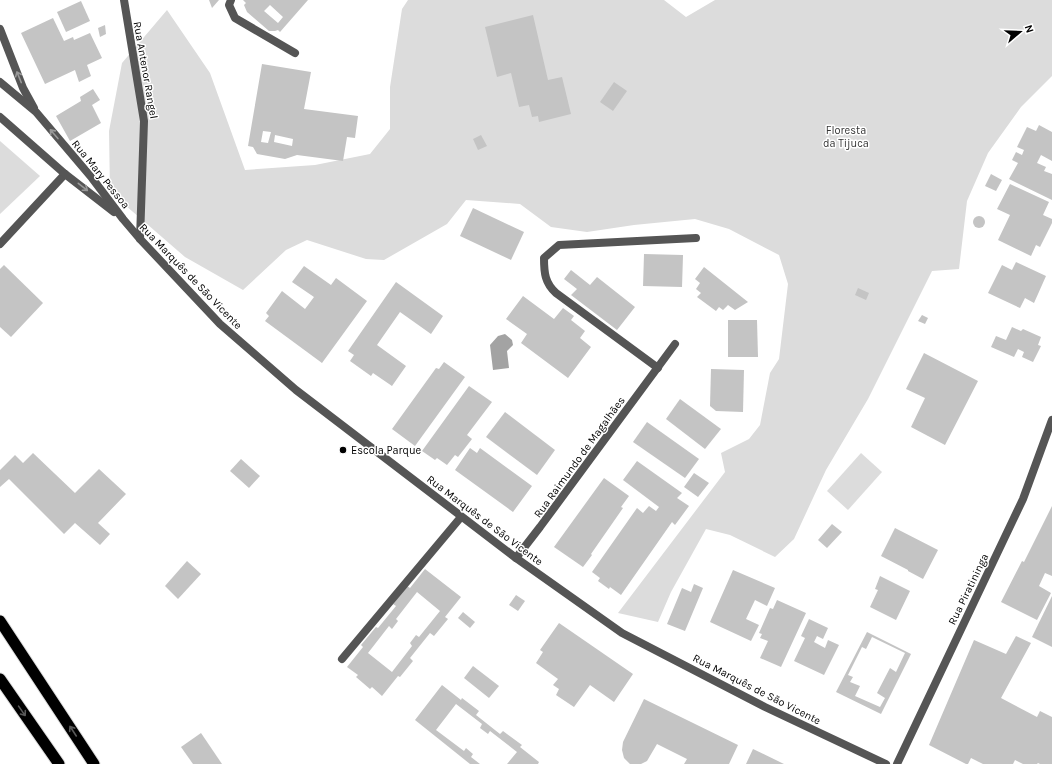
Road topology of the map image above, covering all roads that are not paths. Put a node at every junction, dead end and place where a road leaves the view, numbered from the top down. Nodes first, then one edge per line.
1 (124, 0) edge
2 (231, 0) edge
3 (0, 29) edge
4 (295, 53) dead end
5 (0, 82) edge
6 (36, 112) junction
7 (0, 117) edge
8 (65, 174) junction
9 (122, 219) junction
10 (696, 238) dead end
11 (140, 239) junction
12 (0, 244) edge
13 (675, 344) dead end
14 (658, 368) junction
15 (1052, 420) edge
16 (461, 517) junction
17 (516, 558) junction
18 (0, 621) edge
19 (342, 659) dead end
20 (0, 679) edge
21 (59, 764) edge
22 (94, 764) edge
23 (886, 764) edge
24 (897, 764) edge

1 - 11 street, Rua Antenor Rangel
2 - 4 street
6 -> 3 street
5 - 6 street, Rua Mary Pessoa
9 -> 6 street, Rua Mary Pessoa
7 - 8 street, Rua Mary Pessoa
8 -> 9 street, Rua Mary Pessoa
8 - 12 street
9 - 11 street, Rua Marquês de São Vicente
10 - 14 street
11 - 16 street, Rua Marquês de São Vicente
13 - 14 street, Rua Raimundo de Magalhães
14 - 17 street, Rua Raimundo de Magalhães
15 - 24 street, Rua Piratininga
16 - 17 street, Rua Marquês de São Vicente
16 - 19 street
17 - 23 street, Rua Marquês de São Vicente
22 -> 18 highway
20 -> 21 highway

